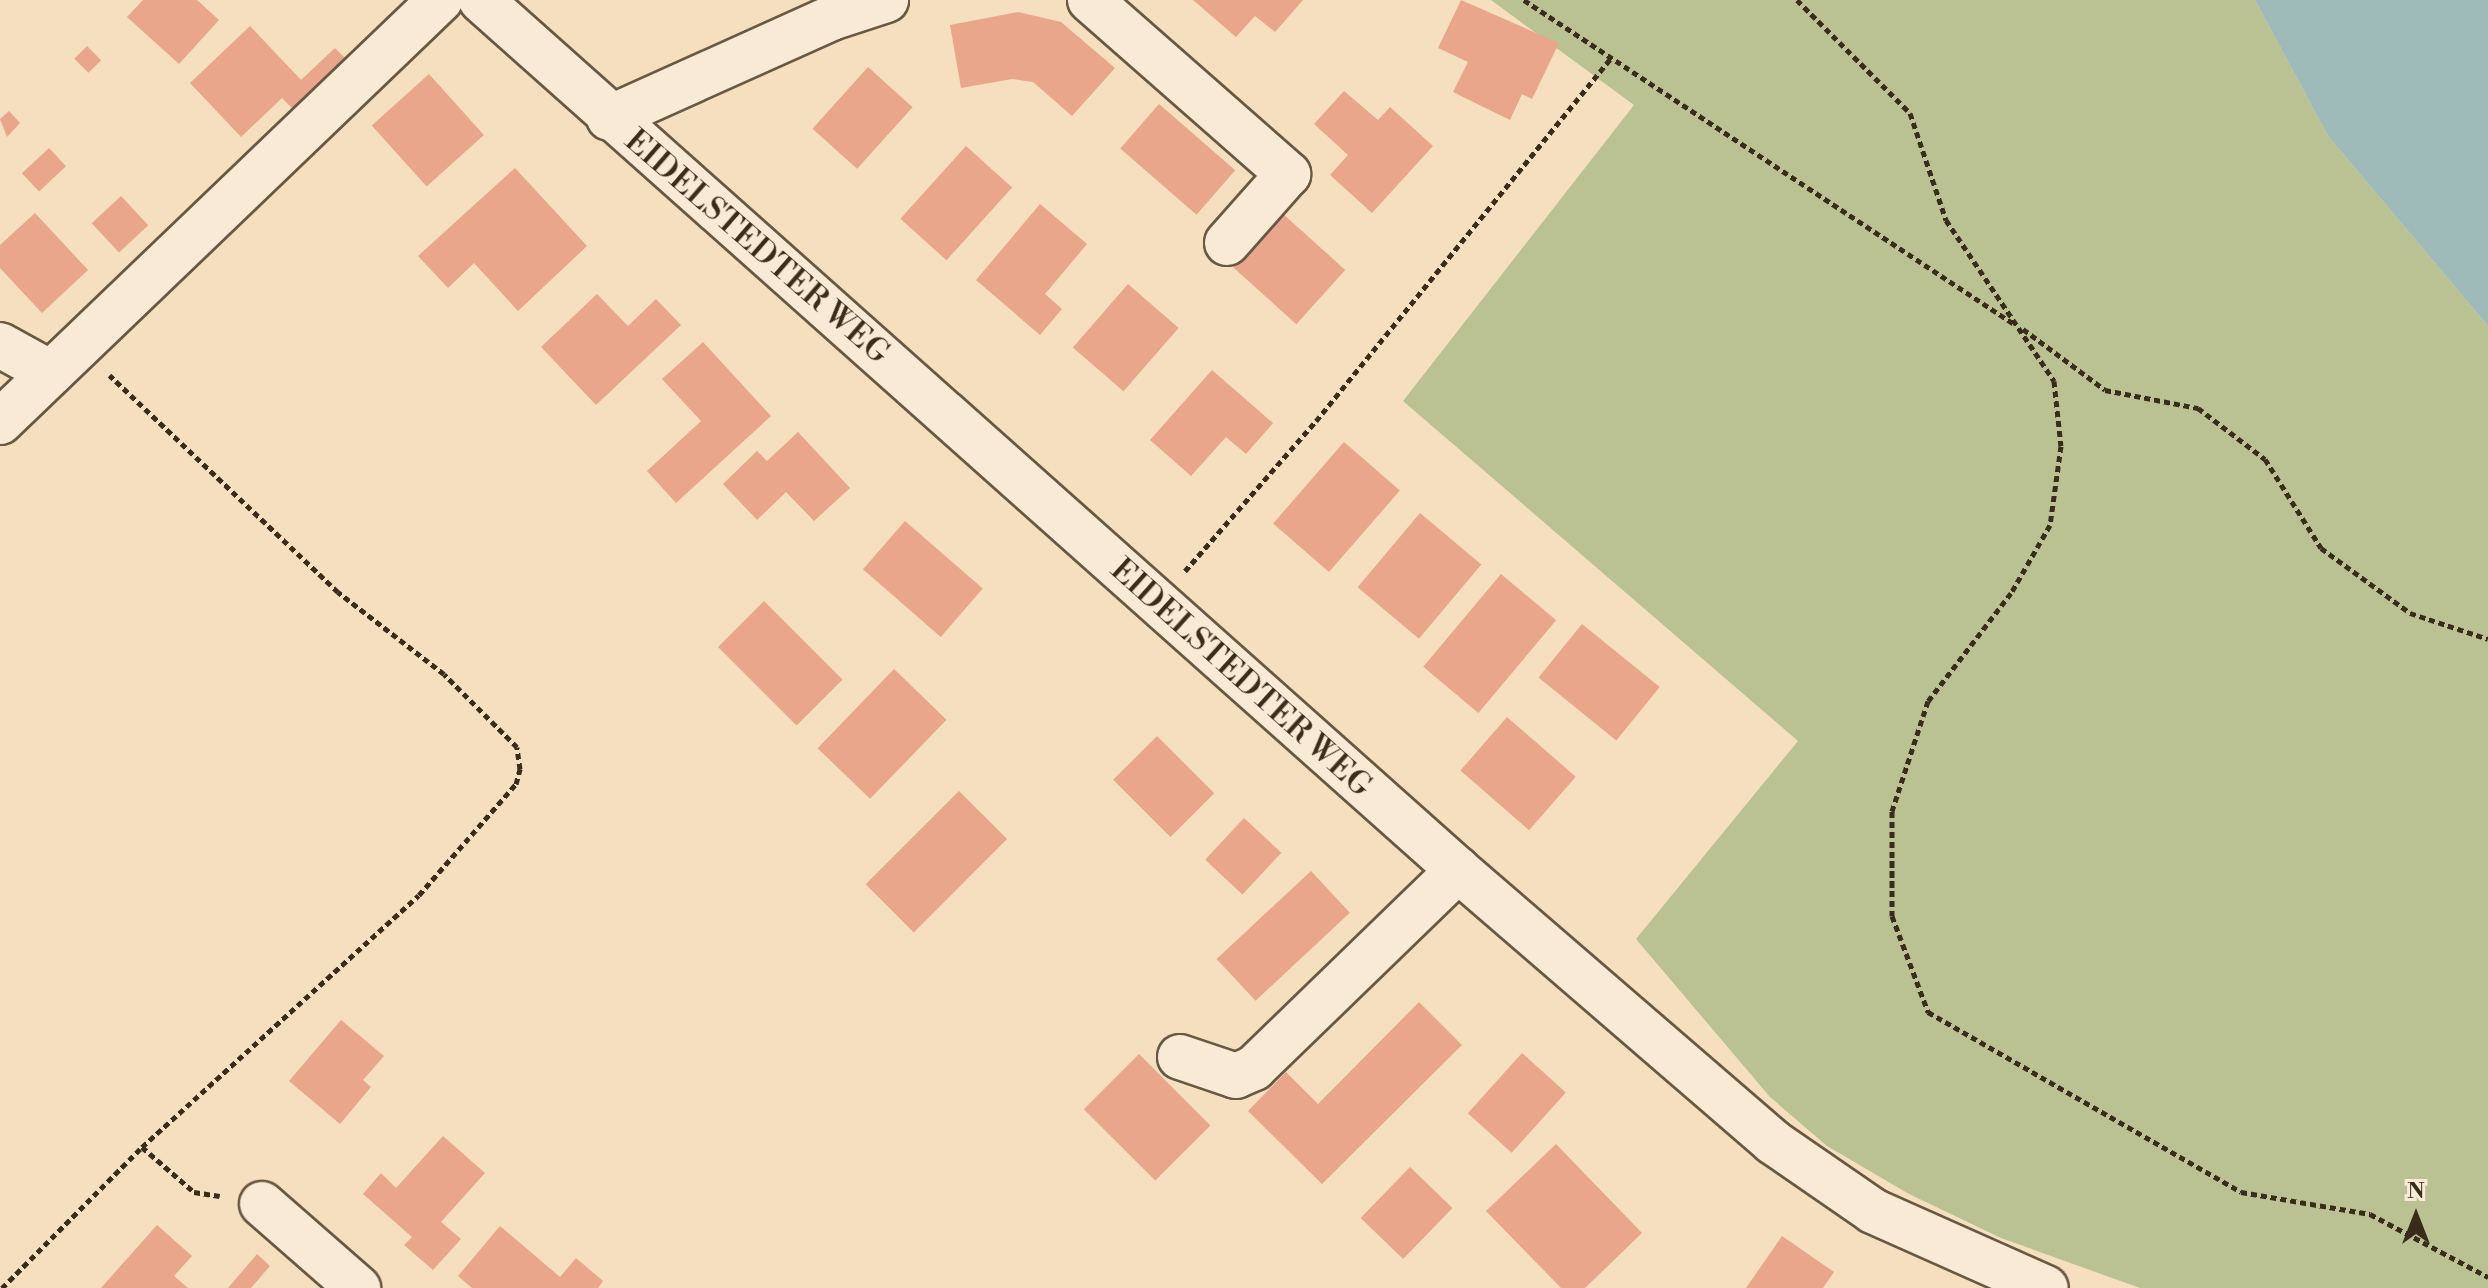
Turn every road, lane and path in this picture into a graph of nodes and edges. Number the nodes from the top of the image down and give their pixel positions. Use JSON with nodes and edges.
{"nodes":[{"id":1,"x":440,"y":0,"type":"edge"},
{"id":2,"x":481,"y":0,"type":"edge"},
{"id":3,"x":886,"y":0,"type":"edge"},
{"id":4,"x":1090,"y":0,"type":"edge"},
{"id":5,"x":1524,"y":0,"type":"edge"},
{"id":6,"x":1797,"y":0,"type":"edge"},
{"id":7,"x":1611,"y":58,"type":"junction"},
{"id":8,"x":609,"y":118,"type":"junction"},
{"id":9,"x":1227,"y":243,"type":"dead end"},
{"id":10,"x":2018,"y":326,"type":"junction"},
{"id":11,"x":0,"y":345,"type":"edge"},
{"id":12,"x":65,"y":359,"type":"junction"},
{"id":13,"x":0,"y":422,"type":"edge"},
{"id":14,"x":1157,"y":604,"type":"junction"},
{"id":15,"x":2488,"y":639,"type":"edge"},
{"id":16,"x":1458,"y":870,"type":"junction"},
{"id":17,"x":1180,"y":1057,"type":"dead end"},
{"id":18,"x":142,"y":1147,"type":"junction"},
{"id":19,"x":262,"y":1204,"type":"joint"},
{"id":20,"x":2488,"y":1277,"type":"edge"},
{"id":21,"x":1984,"y":1278,"type":"edge"},
{"id":22,"x":2,"y":1288,"type":"edge"},
{"id":23,"x":358,"y":1288,"type":"edge"},
{"id":24,"x":2046,"y":1288,"type":"edge"}],
"edges":[{"from":1,"to":12,"type":"street"},
{"from":2,"to":8,"type":"street","name":"EIDELSTEDTER WEG"},
{"from":3,"to":8,"type":"street"},
{"from":4,"to":9,"type":"street"},
{"from":5,"to":7,"type":"path"},
{"from":6,"to":10,"type":"path"},
{"from":7,"to":10,"type":"path"},
{"from":7,"to":14,"type":"path"},
{"from":8,"to":14,"type":"street","name":"EIDELSTEDTER WEG"},
{"from":10,"to":15,"type":"path"},
{"from":10,"to":20,"type":"path"},
{"from":11,"to":12,"type":"street"},
{"from":12,"to":13,"type":"street"},
{"from":12,"to":18,"type":"path"},
{"from":14,"to":16,"type":"street","name":"EIDELSTEDTER WEG"},
{"from":16,"to":17,"type":"street"},
{"from":16,"to":21,"type":"street","name":"EIDELSTEDTER WEG"},
{"from":18,"to":19,"type":"path"},
{"from":18,"to":22,"type":"path"},
{"from":19,"to":23,"type":"street"},
{"from":21,"to":24,"type":"street","name":"EIDELSTEDTER WEG"}]}
